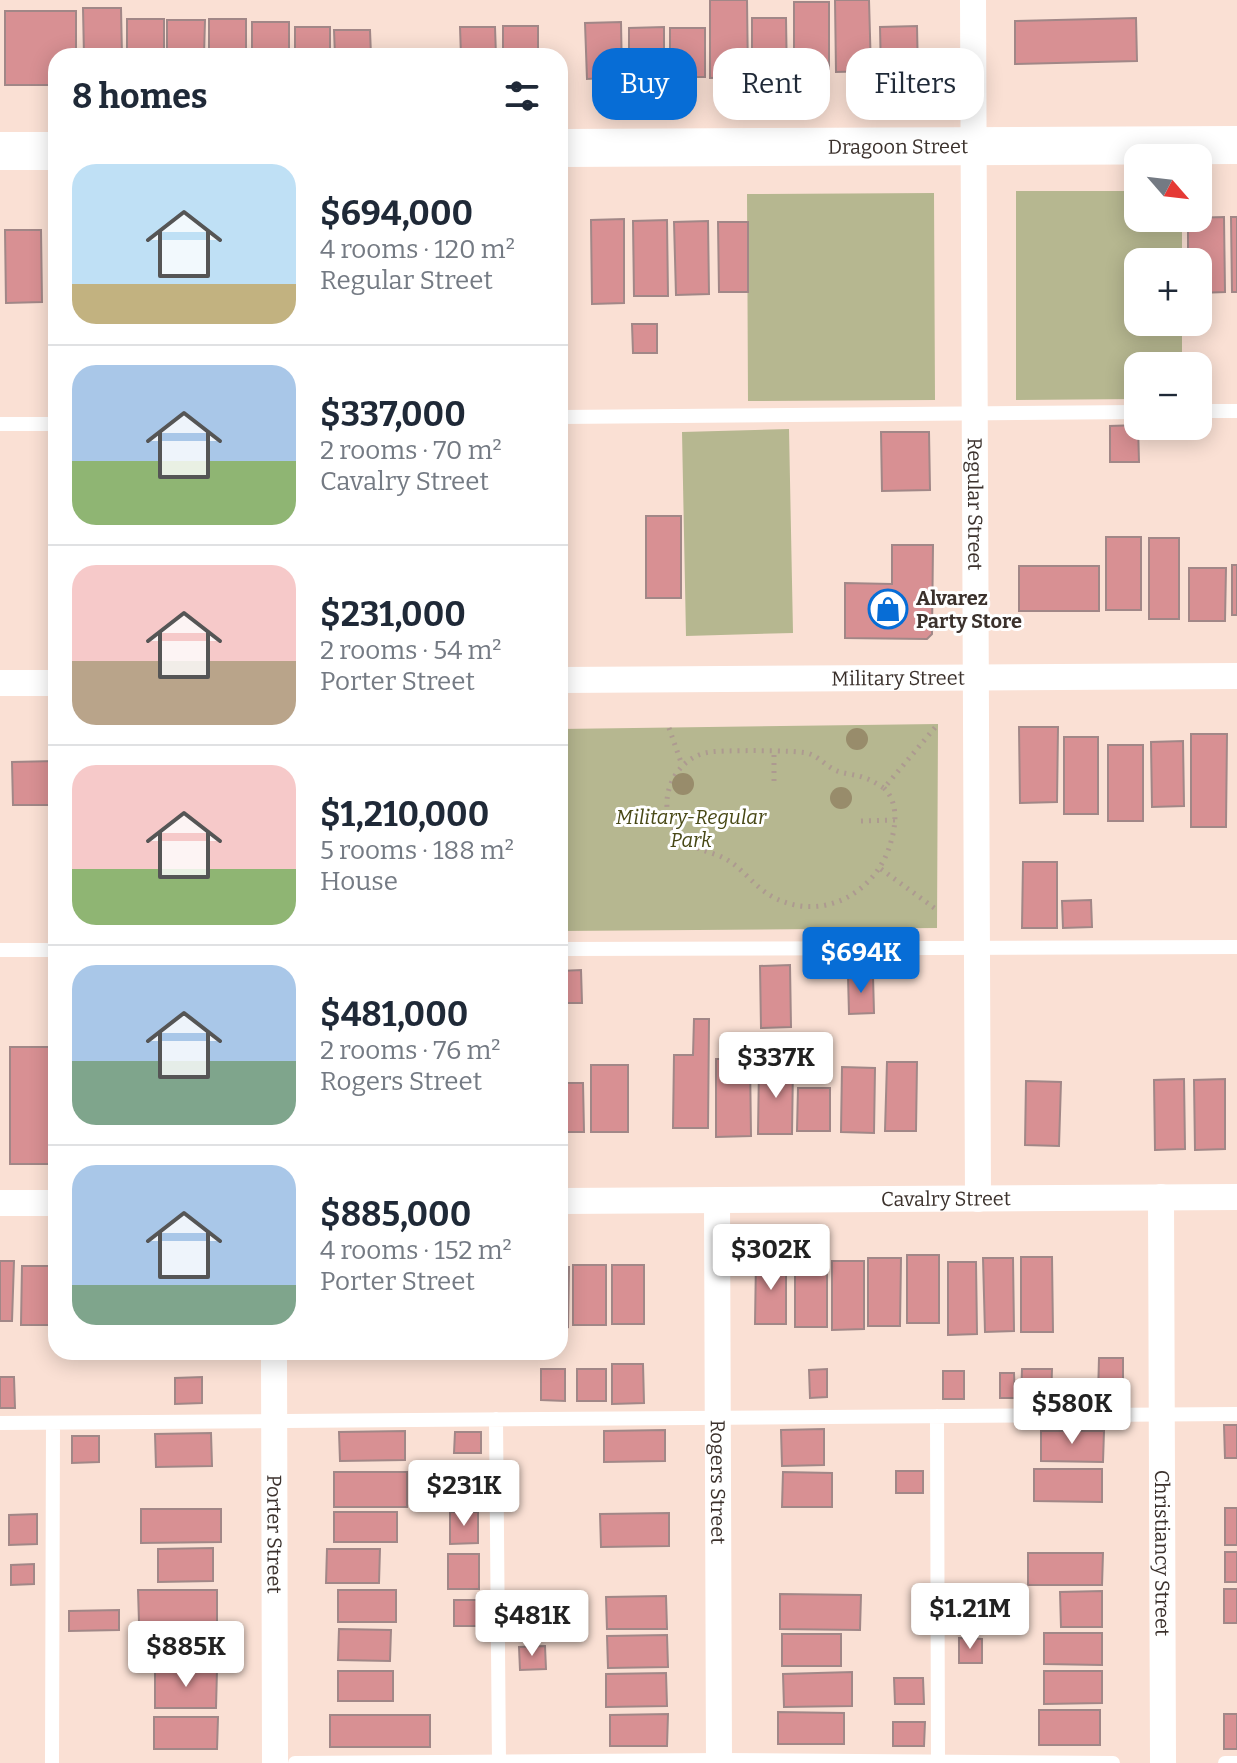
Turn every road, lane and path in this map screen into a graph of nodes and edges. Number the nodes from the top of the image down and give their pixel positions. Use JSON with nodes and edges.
{"nodes":[{"id":1,"x":973,"y":0,"type":"edge"},
{"id":2,"x":1237,"y":145,"type":"edge"},
{"id":3,"x":973,"y":146,"type":"junction"},
{"id":4,"x":568,"y":148,"type":"edge"},
{"id":5,"x":0,"y":151,"type":"edge"},
{"id":6,"x":48,"y":151,"type":"edge"},
{"id":7,"x":1212,"y":411,"type":"edge"},
{"id":8,"x":1237,"y":411,"type":"edge"},
{"id":9,"x":975,"y":412,"type":"junction"},
{"id":10,"x":1124,"y":412,"type":"edge"},
{"id":11,"x":568,"y":417,"type":"edge"},
{"id":12,"x":0,"y":424,"type":"edge"},
{"id":13,"x":48,"y":424,"type":"edge"},
{"id":14,"x":1237,"y":676,"type":"edge"},
{"id":15,"x":976,"y":677,"type":"junction"},
{"id":16,"x":568,"y":680,"type":"edge"},
{"id":17,"x":0,"y":683,"type":"edge"},
{"id":18,"x":48,"y":683,"type":"edge"},
{"id":19,"x":938,"y":724,"type":"dead end"},
{"id":20,"x":669,"y":728,"type":"dead end"},
{"id":21,"x":774,"y":752,"type":"junction"},
{"id":22,"x":682,"y":765,"type":"junction"},
{"id":23,"x":774,"y":781,"type":"dead end"},
{"id":24,"x":884,"y":788,"type":"junction"},
{"id":25,"x":895,"y":820,"type":"junction"},
{"id":26,"x":861,"y":821,"type":"dead end"},
{"id":27,"x":881,"y":869,"type":"junction"},
{"id":28,"x":937,"y":910,"type":"dead end"},
{"id":29,"x":1237,"y":947,"type":"edge"},
{"id":30,"x":978,"y":948,"type":"junction"},
{"id":31,"x":568,"y":949,"type":"edge"},
{"id":32,"x":0,"y":950,"type":"edge"},
{"id":33,"x":48,"y":950,"type":"edge"},
{"id":34,"x":1161,"y":1197,"type":"junction"},
{"id":35,"x":1237,"y":1197,"type":"edge"},
{"id":36,"x":978,"y":1199,"type":"junction"},
{"id":37,"x":717,"y":1200,"type":"junction"},
{"id":38,"x":568,"y":1201,"type":"edge"},
{"id":39,"x":0,"y":1203,"type":"edge"},
{"id":40,"x":48,"y":1203,"type":"edge"},
{"id":41,"x":274,"y":1360,"type":"edge"},
{"id":42,"x":1237,"y":1414,"type":"edge"},
{"id":43,"x":1162,"y":1415,"type":"junction"},
{"id":44,"x":937,"y":1416,"type":"junction"},
{"id":45,"x":718,"y":1418,"type":"junction"},
{"id":46,"x":496,"y":1419,"type":"junction"},
{"id":47,"x":274,"y":1420,"type":"junction"},
{"id":48,"x":0,"y":1423,"type":"edge"},
{"id":49,"x":53,"y":1423,"type":"junction"},
{"id":50,"x":499,"y":1762,"type":"edge"},
{"id":51,"x":719,"y":1762,"type":"edge"},
{"id":52,"x":938,"y":1762,"type":"edge"},
{"id":53,"x":52,"y":1763,"type":"edge"},
{"id":54,"x":275,"y":1763,"type":"edge"},
{"id":55,"x":295,"y":1763,"type":"edge"},
{"id":56,"x":1113,"y":1763,"type":"edge"},
{"id":57,"x":1163,"y":1763,"type":"edge"},
{"id":58,"x":1225,"y":1763,"type":"edge"},
{"id":59,"x":1237,"y":1763,"type":"edge"}],
"edges":[{"from":1,"to":3,"type":"street","name":"Regular Street"},
{"from":2,"to":3,"type":"main road","name":"Dragoon Street"},
{"from":3,"to":4,"type":"main road","name":"Dragoon Street"},
{"from":3,"to":9,"type":"street","name":"Regular Street"},
{"from":5,"to":6,"type":"main road"},
{"from":7,"to":8,"type":"lane"},
{"from":9,"to":10,"type":"lane"},
{"from":9,"to":11,"type":"lane"},
{"from":9,"to":15,"type":"street","name":"Regular Street"},
{"from":12,"to":13,"type":"lane"},
{"from":14,"to":15,"type":"street","name":"Military Street"},
{"from":15,"to":16,"type":"street","name":"Military Street"},
{"from":15,"to":30,"type":"street","name":"Regular Street"},
{"from":17,"to":18,"type":"street"},
{"from":19,"to":24,"type":"path"},
{"from":20,"to":22,"type":"path"},
{"from":21,"to":22,"type":"path"},
{"from":21,"to":23,"type":"path"},
{"from":21,"to":24,"type":"path"},
{"from":22,"to":27,"type":"path"},
{"from":24,"to":25,"type":"path"},
{"from":25,"to":26,"type":"path"},
{"from":25,"to":27,"type":"path"},
{"from":27,"to":28,"type":"path"},
{"from":29,"to":30,"type":"lane"},
{"from":30,"to":31,"type":"lane"},
{"from":30,"to":36,"type":"street","name":"Regular Street"},
{"from":32,"to":33,"type":"lane"},
{"from":34,"to":35,"type":"street","name":"Cavalry Street"},
{"from":34,"to":36,"type":"street","name":"Cavalry Street"},
{"from":34,"to":43,"type":"street","name":"Christiancy Street"},
{"from":36,"to":37,"type":"street","name":"Cavalry Street"},
{"from":37,"to":38,"type":"street","name":"Cavalry Street"},
{"from":37,"to":45,"type":"street","name":"Rogers Street"},
{"from":39,"to":40,"type":"street"},
{"from":41,"to":47,"type":"street","name":"Porter Street"},
{"from":42,"to":43,"type":"lane"},
{"from":43,"to":44,"type":"lane"},
{"from":43,"to":57,"type":"street","name":"Christiancy Street"},
{"from":44,"to":45,"type":"lane"},
{"from":44,"to":52,"type":"lane"},
{"from":45,"to":46,"type":"lane"},
{"from":45,"to":51,"type":"street","name":"Rogers Street"},
{"from":46,"to":47,"type":"lane"},
{"from":46,"to":50,"type":"lane"},
{"from":47,"to":49,"type":"lane"},
{"from":47,"to":54,"type":"street","name":"Porter Street"},
{"from":48,"to":49,"type":"lane"},
{"from":49,"to":53,"type":"lane"},
{"from":50,"to":51,"type":"lane"},
{"from":50,"to":55,"type":"lane"},
{"from":51,"to":52,"type":"lane"},
{"from":52,"to":56,"type":"lane"},
{"from":58,"to":59,"type":"lane"}]}
